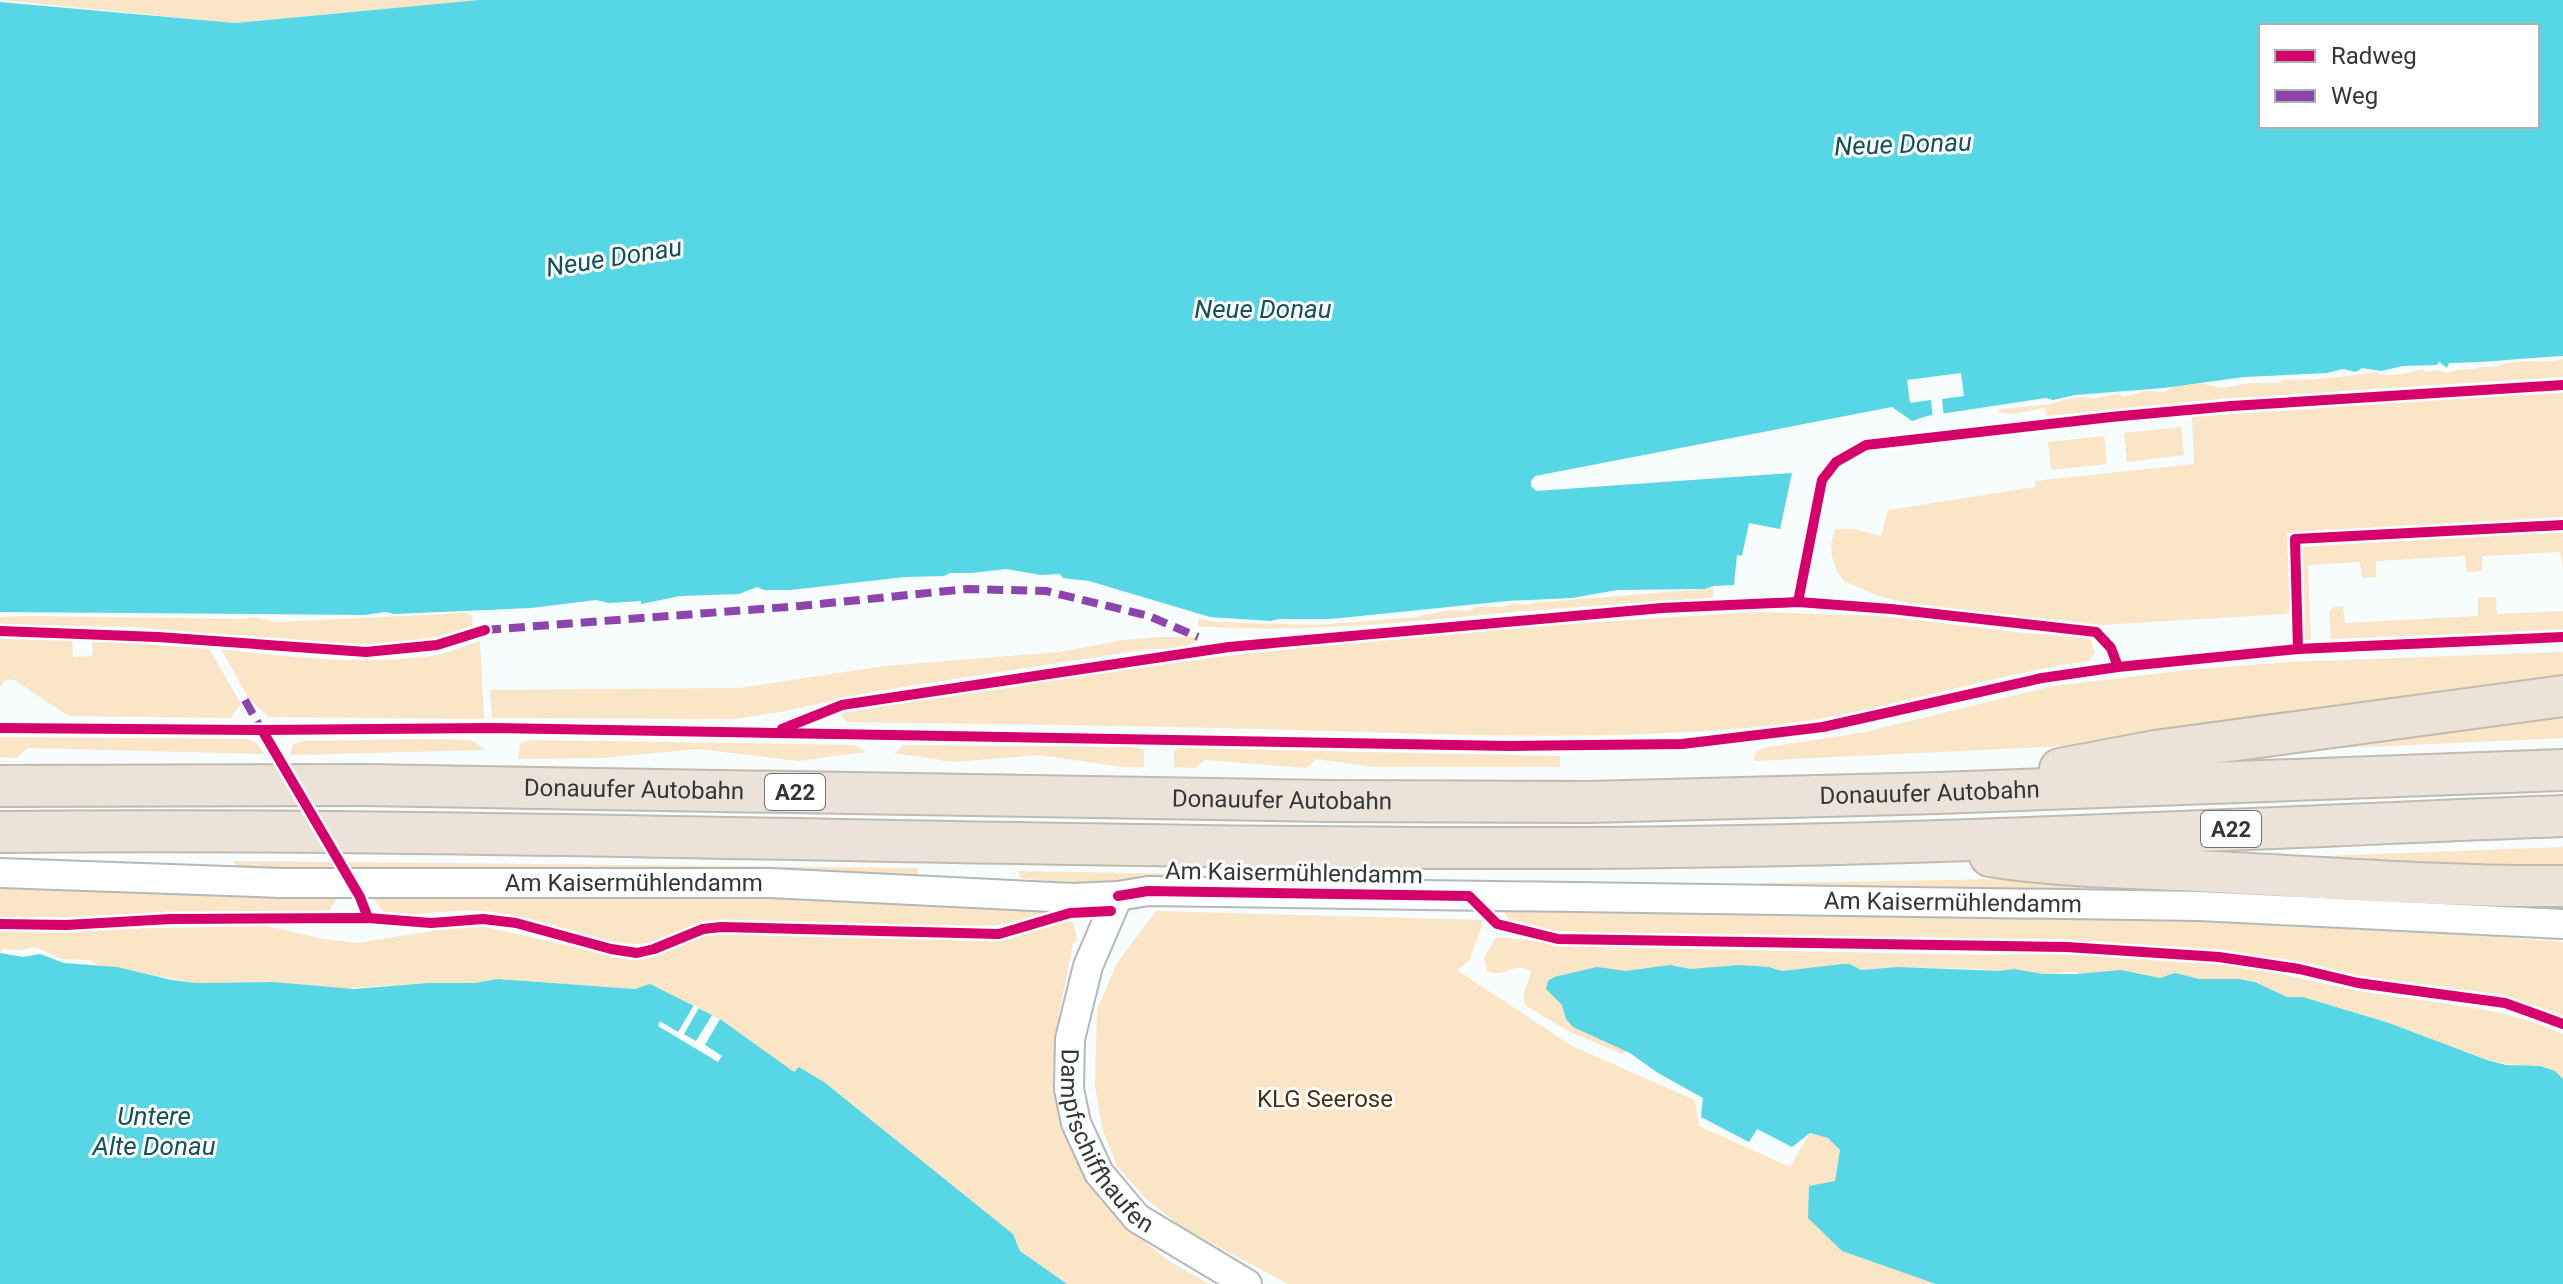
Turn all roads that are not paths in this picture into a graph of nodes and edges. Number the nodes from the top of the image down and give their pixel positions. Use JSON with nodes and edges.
{"nodes":[{"id":1,"x":2563,"y":696,"type":"edge"},
{"id":2,"x":2563,"y":770,"type":"edge"},
{"id":3,"x":0,"y":786,"type":"edge"},
{"id":4,"x":1938,"y":793,"type":"junction"},
{"id":5,"x":2563,"y":816,"type":"edge"},
{"id":6,"x":0,"y":832,"type":"edge"},
{"id":7,"x":1899,"y":841,"type":"junction"},
{"id":8,"x":0,"y":873,"type":"edge"},
{"id":9,"x":2563,"y":886,"type":"edge"},
{"id":10,"x":1118,"y":896,"type":"junction"},
{"id":11,"x":2563,"y":924,"type":"edge"},
{"id":12,"x":1247,"y":1284,"type":"edge"}],
"edges":[{"from":1,"to":4,"type":"highway"},
{"from":2,"to":4,"type":"highway","name":"Donauufer Autobahn","number":"A22"},
{"from":3,"to":4,"type":"highway","name":"Donauufer Autobahn","number":"A22"},
{"from":5,"to":7,"type":"highway","name":"Donauufer Autobahn","number":"A22"},
{"from":6,"to":7,"type":"highway","name":"Donauufer Autobahn","number":"A22"},
{"from":7,"to":9,"type":"highway"},
{"from":8,"to":10,"type":"street","name":"Am Kaisermühlendamm"},
{"from":10,"to":11,"type":"street","name":"Am Kaisermühlendamm"},
{"from":10,"to":12,"type":"street","name":"Dampfschiffhaufen"}]}
